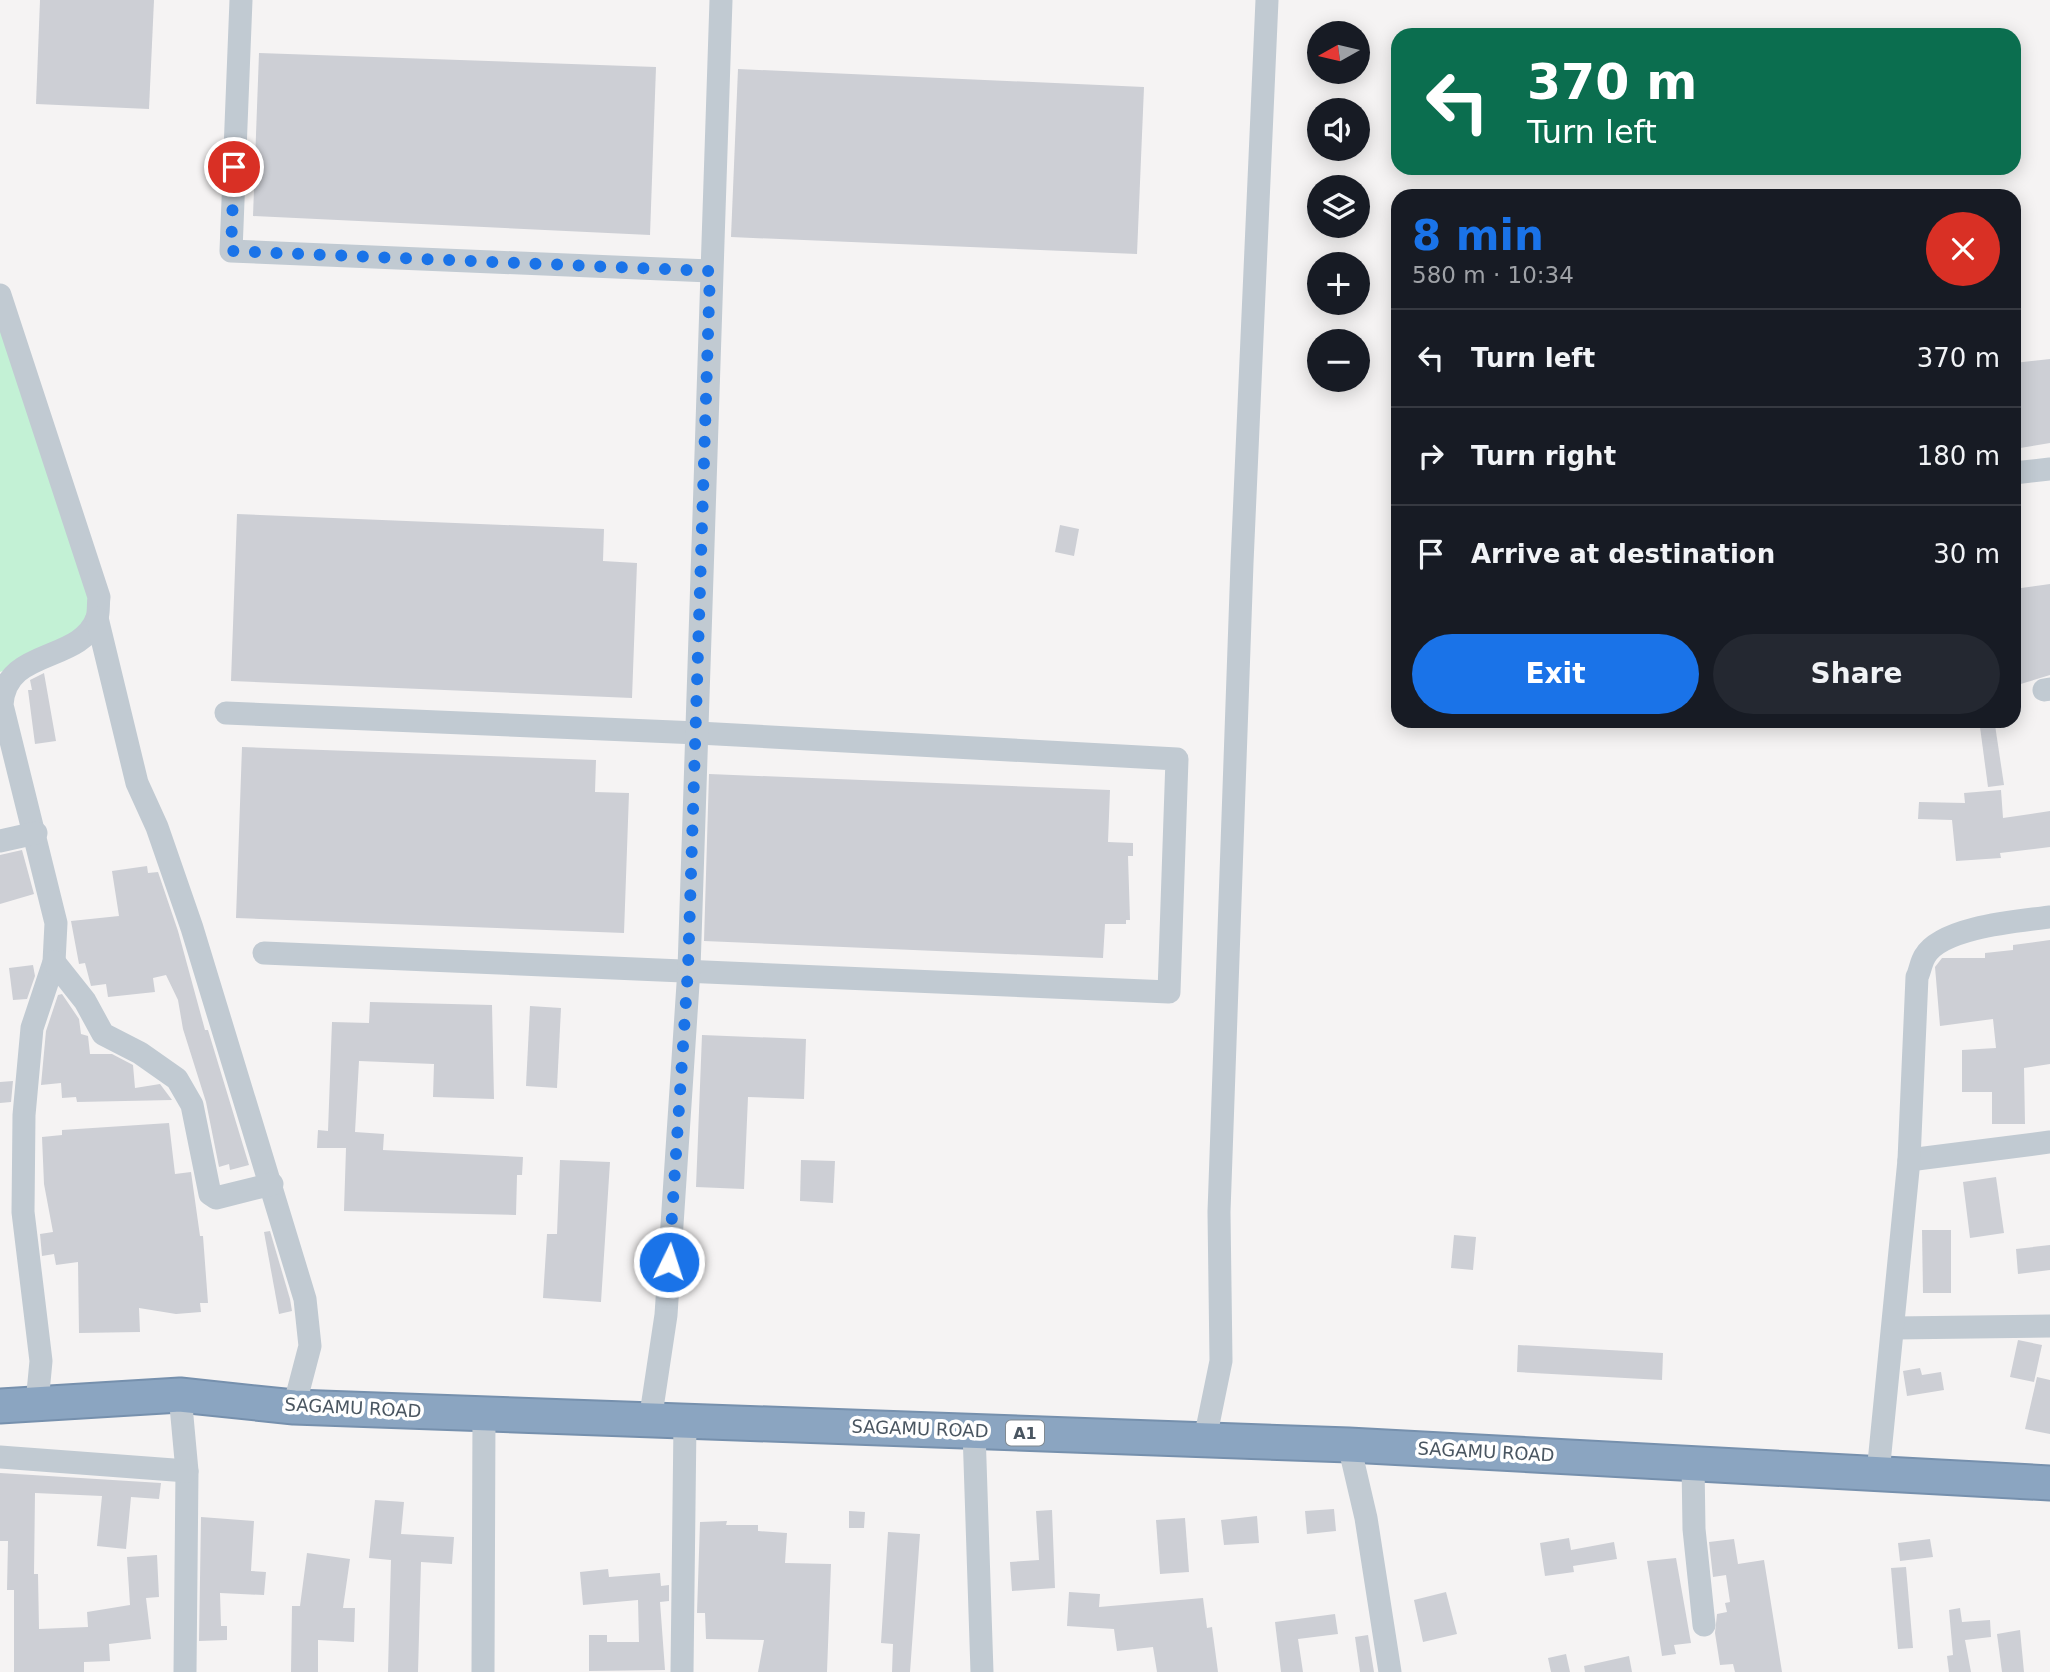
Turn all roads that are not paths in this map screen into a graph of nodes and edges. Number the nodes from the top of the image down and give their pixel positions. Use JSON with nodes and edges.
{"nodes":[{"id":1,"x":241,"y":0,"type":"edge"},
{"id":2,"x":721,"y":0,"type":"edge"},
{"id":3,"x":1267,"y":0,"type":"edge"},
{"id":4,"x":710,"y":271,"type":"junction"},
{"id":5,"x":0,"y":295,"type":"edge"},
{"id":6,"x":2050,"y":469,"type":"edge"},
{"id":7,"x":2021,"y":472,"type":"edge"},
{"id":8,"x":97,"y":618,"type":"junction"},
{"id":9,"x":226,"y":713,"type":"dead end"},
{"id":10,"x":698,"y":733,"type":"junction"},
{"id":11,"x":36,"y":833,"type":"junction"},
{"id":12,"x":0,"y":841,"type":"edge"},
{"id":13,"x":2050,"y":917,"type":"edge"},
{"id":14,"x":264,"y":953,"type":"dead end"},
{"id":15,"x":54,"y":962,"type":"junction"},
{"id":16,"x":688,"y":969,"type":"junction"},
{"id":17,"x":2050,"y":1142,"type":"edge"},
{"id":18,"x":1909,"y":1160,"type":"junction"},
{"id":19,"x":272,"y":1184,"type":"junction"},
{"id":20,"x":2050,"y":1326,"type":"edge"},
{"id":21,"x":1894,"y":1328,"type":"junction"},
{"id":22,"x":180,"y":1395,"type":"junction"},
{"id":23,"x":37,"y":1403,"type":"junction"},
{"id":24,"x":0,"y":1406,"type":"edge"},
{"id":25,"x":295,"y":1407,"type":"junction"},
{"id":26,"x":484,"y":1414,"type":"junction"},
{"id":27,"x":650,"y":1421,"type":"junction"},
{"id":28,"x":685,"y":1422,"type":"junction"},
{"id":29,"x":974,"y":1431,"type":"junction"},
{"id":30,"x":1205,"y":1439,"type":"junction"},
{"id":31,"x":1349,"y":1445,"type":"junction"},
{"id":32,"x":0,"y":1457,"type":"edge"},
{"id":33,"x":1693,"y":1464,"type":"junction"},
{"id":34,"x":187,"y":1471,"type":"junction"},
{"id":35,"x":1878,"y":1473,"type":"junction"},
{"id":36,"x":2050,"y":1483,"type":"edge"},
{"id":37,"x":1704,"y":1625,"type":"dead end"},
{"id":38,"x":185,"y":1672,"type":"edge"},
{"id":39,"x":483,"y":1672,"type":"edge"},
{"id":40,"x":682,"y":1672,"type":"edge"},
{"id":41,"x":982,"y":1672,"type":"edge"},
{"id":42,"x":1390,"y":1672,"type":"edge"}],
"edges":[{"from":1,"to":4,"type":"street"},
{"from":2,"to":4,"type":"street"},
{"from":3,"to":30,"type":"street"},
{"from":4,"to":10,"type":"street"},
{"from":5,"to":8,"type":"street"},
{"from":6,"to":7,"type":"street"},
{"from":8,"to":11,"type":"street"},
{"from":8,"to":19,"type":"street"},
{"from":9,"to":10,"type":"street"},
{"from":10,"to":16,"type":"street"},
{"from":10,"to":16,"type":"street"},
{"from":11,"to":12,"type":"street"},
{"from":11,"to":15,"type":"street"},
{"from":13,"to":18,"type":"street"},
{"from":14,"to":16,"type":"street"},
{"from":15,"to":19,"type":"street"},
{"from":15,"to":23,"type":"street"},
{"from":16,"to":27,"type":"street"},
{"from":17,"to":18,"type":"street"},
{"from":18,"to":21,"type":"street"},
{"from":19,"to":25,"type":"street"},
{"from":20,"to":21,"type":"street"},
{"from":21,"to":35,"type":"street"},
{"from":22,"to":23,"type":"highway","name":"SAGAMU ROAD","number":"A1"},
{"from":22,"to":25,"type":"highway","name":"SAGAMU ROAD","number":"A1"},
{"from":22,"to":34,"type":"street"},
{"from":23,"to":24,"type":"highway","name":"SAGAMU ROAD","number":"A1"},
{"from":25,"to":26,"type":"highway","name":"SAGAMU ROAD","number":"A1"},
{"from":26,"to":27,"type":"highway","name":"SAGAMU ROAD","number":"A1"},
{"from":26,"to":39,"type":"street"},
{"from":27,"to":28,"type":"highway","name":"SAGAMU ROAD","number":"A1"},
{"from":28,"to":29,"type":"highway","name":"SAGAMU ROAD","number":"A1"},
{"from":28,"to":40,"type":"street"},
{"from":29,"to":30,"type":"highway","name":"SAGAMU ROAD","number":"A1"},
{"from":29,"to":41,"type":"street"},
{"from":30,"to":31,"type":"highway","name":"SAGAMU ROAD","number":"A1"},
{"from":31,"to":33,"type":"highway","name":"SAGAMU ROAD","number":"A1"},
{"from":31,"to":42,"type":"street"},
{"from":32,"to":34,"type":"street"},
{"from":33,"to":35,"type":"highway","name":"SAGAMU ROAD","number":"A1"},
{"from":33,"to":37,"type":"street"},
{"from":34,"to":38,"type":"street"},
{"from":35,"to":36,"type":"highway","name":"SAGAMU ROAD","number":"A1"}]}
